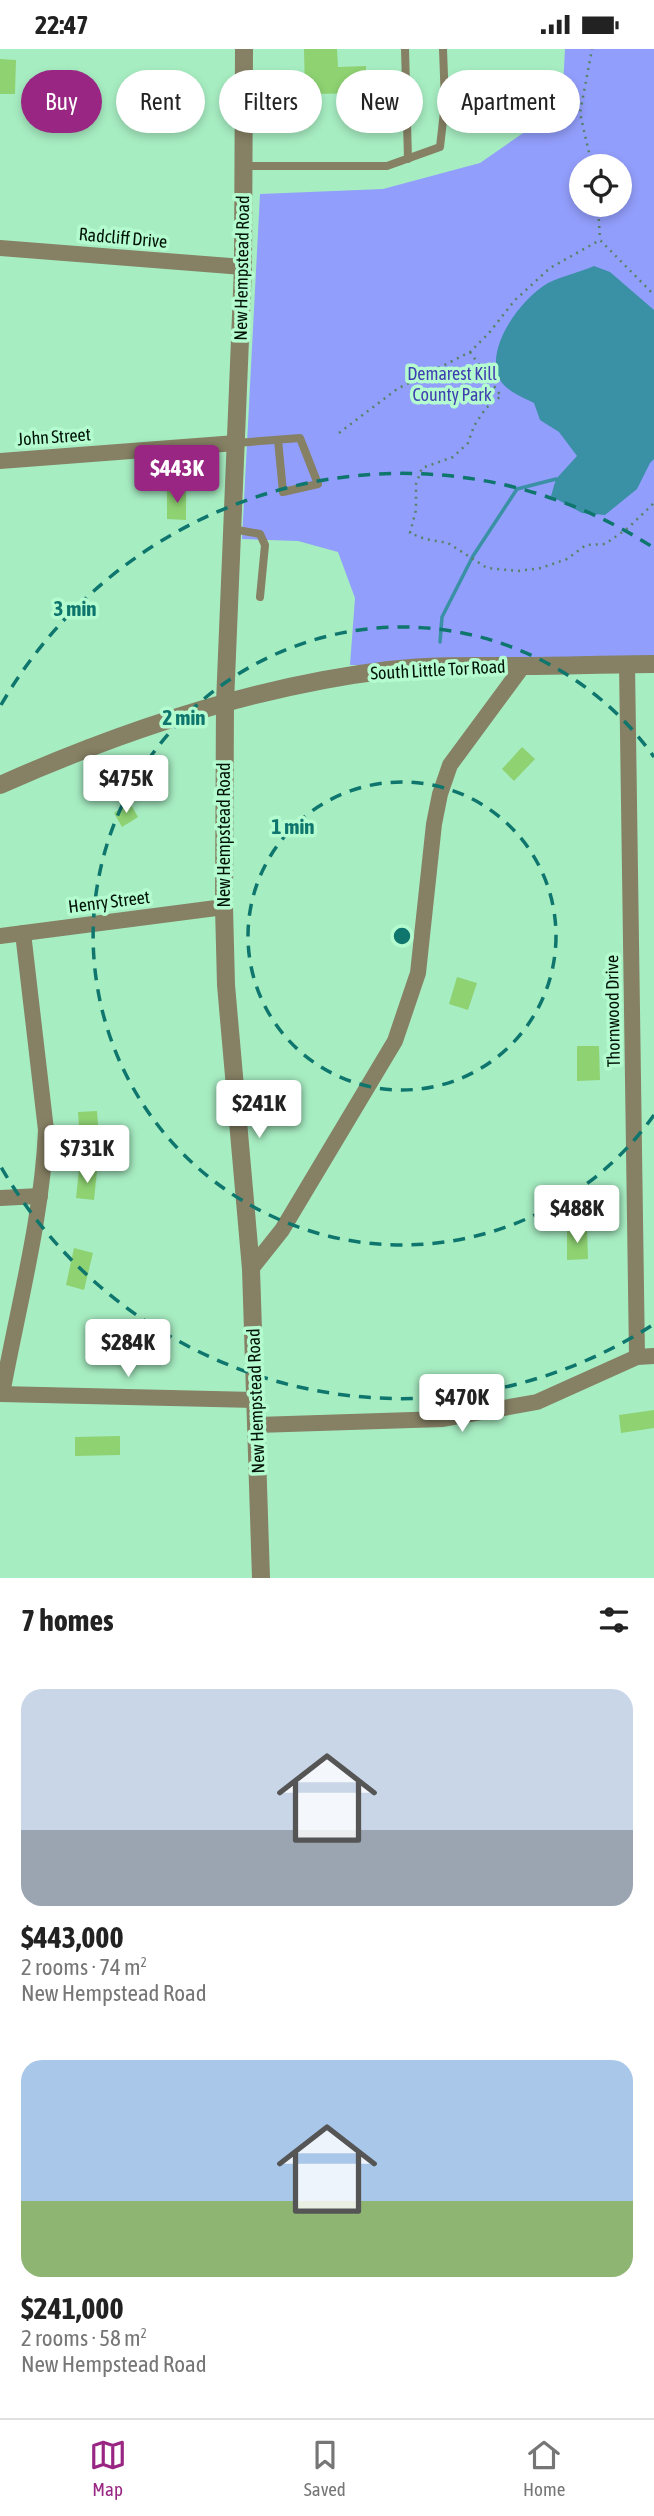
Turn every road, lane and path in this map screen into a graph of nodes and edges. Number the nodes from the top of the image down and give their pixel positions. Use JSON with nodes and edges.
{"nodes":[{"id":1,"x":244,"y":49,"type":"edge"},
{"id":2,"x":405,"y":49,"type":"edge"},
{"id":3,"x":443,"y":49,"type":"edge"},
{"id":4,"x":592,"y":49,"type":"edge"},
{"id":5,"x":589,"y":154,"type":"edge"},
{"id":6,"x":408,"y":159,"type":"junction"},
{"id":7,"x":244,"y":166,"type":"junction"},
{"id":8,"x":599,"y":217,"type":"edge"},
{"id":9,"x":600,"y":240,"type":"junction"},
{"id":10,"x":0,"y":248,"type":"edge"},
{"id":11,"x":243,"y":267,"type":"junction"},
{"id":12,"x":654,"y":295,"type":"edge"},
{"id":13,"x":470,"y":352,"type":"junction"},
{"id":14,"x":340,"y":433,"type":"dead end"},
{"id":15,"x":278,"y":440,"type":"junction"},
{"id":16,"x":236,"y":443,"type":"junction"},
{"id":17,"x":0,"y":461,"type":"edge"},
{"id":18,"x":654,"y":503,"type":"edge"},
{"id":19,"x":232,"y":529,"type":"junction"},
{"id":20,"x":260,"y":597,"type":"dead end"},
{"id":21,"x":627,"y":664,"type":"junction"},
{"id":22,"x":654,"y":664,"type":"edge"},
{"id":23,"x":523,"y":666,"type":"junction"},
{"id":24,"x":225,"y":703,"type":"junction"},
{"id":25,"x":0,"y":785,"type":"edge"},
{"id":26,"x":224,"y":907,"type":"junction"},
{"id":27,"x":23,"y":933,"type":"junction"},
{"id":28,"x":0,"y":936,"type":"edge"},
{"id":29,"x":40,"y":1196,"type":"junction"},
{"id":30,"x":0,"y":1198,"type":"edge"},
{"id":31,"x":251,"y":1269,"type":"junction"},
{"id":32,"x":654,"y":1356,"type":"edge"},
{"id":33,"x":637,"y":1357,"type":"junction"},
{"id":34,"x":1,"y":1394,"type":"edge"},
{"id":35,"x":255,"y":1400,"type":"junction"},
{"id":36,"x":257,"y":1425,"type":"junction"},
{"id":37,"x":261,"y":1578,"type":"edge"}],
"edges":[{"from":1,"to":7,"type":"street","name":"New Hempstead Road"},
{"from":2,"to":6,"type":"lane"},
{"from":3,"to":6,"type":"lane"},
{"from":4,"to":5,"type":"path"},
{"from":6,"to":7,"type":"lane"},
{"from":7,"to":11,"type":"street","name":"New Hempstead Road"},
{"from":8,"to":9,"type":"path"},
{"from":9,"to":12,"type":"path"},
{"from":9,"to":13,"type":"path"},
{"from":10,"to":11,"type":"street","name":"Radcliff Drive"},
{"from":11,"to":16,"type":"street","name":"New Hempstead Road"},
{"from":13,"to":14,"type":"path"},
{"from":13,"to":18,"type":"path"},
{"from":15,"to":15,"type":"lane"},
{"from":15,"to":16,"type":"lane"},
{"from":16,"to":17,"type":"street","name":"John Street"},
{"from":16,"to":19,"type":"street","name":"New Hempstead Road"},
{"from":19,"to":20,"type":"lane"},
{"from":19,"to":24,"type":"street","name":"New Hempstead Road"},
{"from":21,"to":22,"type":"street","name":"South Little Tor Road"},
{"from":21,"to":23,"type":"street","name":"South Little Tor Road"},
{"from":21,"to":33,"type":"street","name":"Thornwood Drive"},
{"from":23,"to":24,"type":"street","name":"South Little Tor Road"},
{"from":23,"to":31,"type":"street"},
{"from":24,"to":25,"type":"street","name":"South Little Tor Road"},
{"from":24,"to":26,"type":"street","name":"New Hempstead Road"},
{"from":26,"to":27,"type":"street","name":"Henry Street"},
{"from":26,"to":31,"type":"street","name":"New Hempstead Road"},
{"from":27,"to":28,"type":"street","name":"Henry Street"},
{"from":27,"to":29,"type":"street"},
{"from":29,"to":30,"type":"street"},
{"from":29,"to":34,"type":"street"},
{"from":31,"to":35,"type":"street","name":"New Hempstead Road"},
{"from":32,"to":33,"type":"street"},
{"from":33,"to":36,"type":"street"},
{"from":34,"to":35,"type":"street"},
{"from":35,"to":36,"type":"street","name":"New Hempstead Road"},
{"from":36,"to":37,"type":"street","name":"New Hempstead Road"}]}
